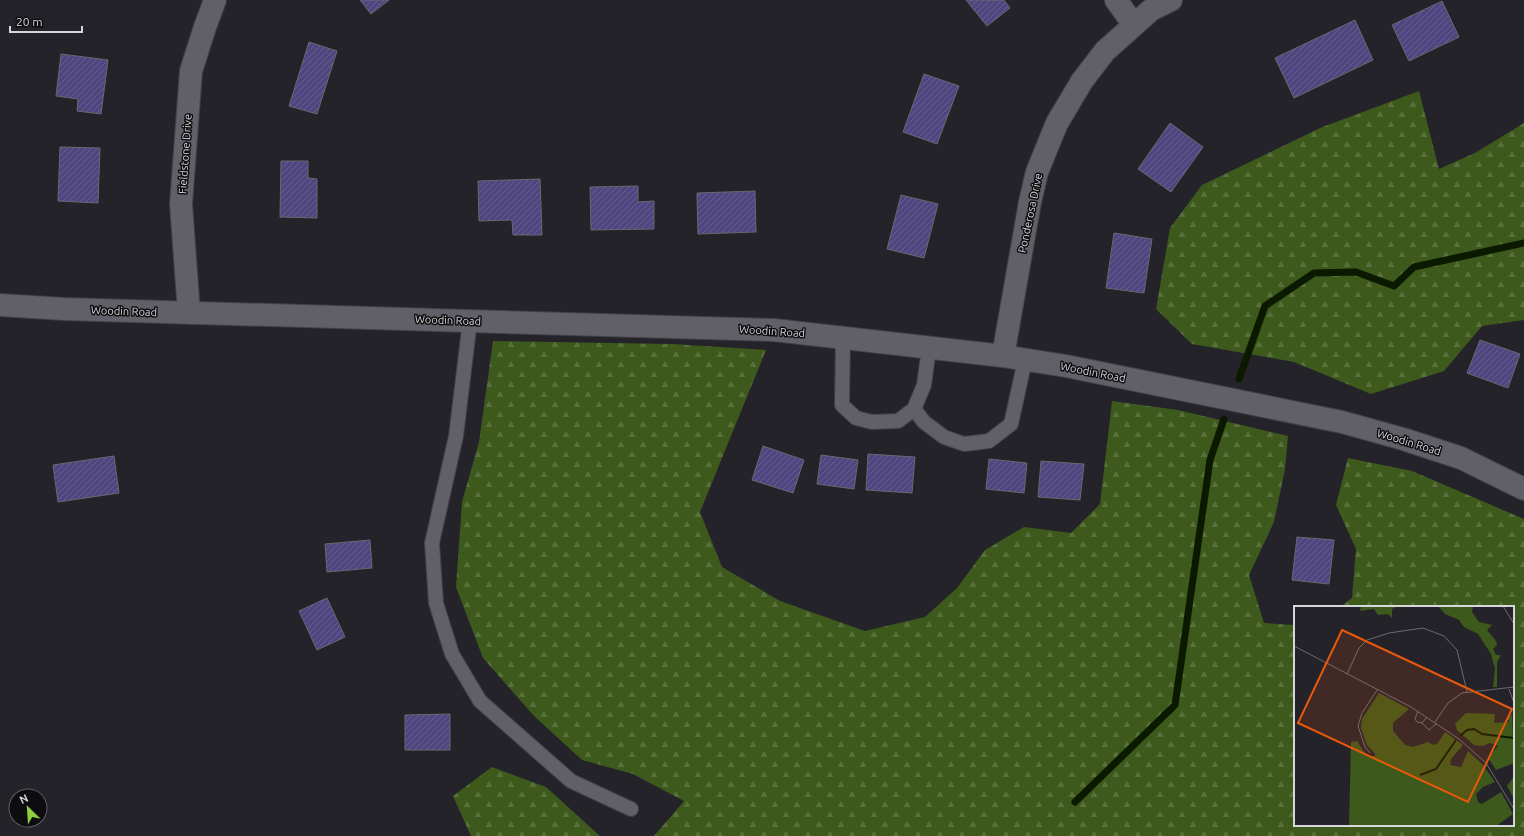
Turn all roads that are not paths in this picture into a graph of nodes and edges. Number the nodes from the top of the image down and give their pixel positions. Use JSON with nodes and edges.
{"nodes":[{"id":1,"x":215,"y":0,"type":"edge"},
{"id":2,"x":1116,"y":0,"type":"edge"},
{"id":3,"x":1171,"y":0,"type":"edge"},
{"id":4,"x":1134,"y":25,"type":"junction"},
{"id":5,"x":0,"y":305,"type":"edge"},
{"id":6,"x":189,"y":313,"type":"junction"},
{"id":7,"x":470,"y":321,"type":"junction"},
{"id":8,"x":843,"y":338,"type":"junction"},
{"id":9,"x":929,"y":348,"type":"junction"},
{"id":10,"x":1003,"y":356,"type":"junction"},
{"id":11,"x":1025,"y":360,"type":"junction"},
{"id":12,"x":914,"y":409,"type":"junction"},
{"id":13,"x":1524,"y":489,"type":"edge"},
{"id":14,"x":631,"y":809,"type":"dead end"}],
"edges":[{"from":1,"to":6,"type":"street","name":"Fieldstone Drive"},
{"from":2,"to":4,"type":"street"},
{"from":3,"to":4,"type":"street","name":"Ponderosa Drive"},
{"from":4,"to":10,"type":"street","name":"Ponderosa Drive"},
{"from":5,"to":6,"type":"street","name":"Woodin Road"},
{"from":6,"to":7,"type":"street","name":"Woodin Road"},
{"from":7,"to":8,"type":"street","name":"Woodin Road"},
{"from":7,"to":14,"type":"lane"},
{"from":8,"to":9,"type":"street","name":"Woodin Road"},
{"from":8,"to":12,"type":"lane"},
{"from":9,"to":10,"type":"street","name":"Woodin Road"},
{"from":9,"to":12,"type":"lane"},
{"from":10,"to":11,"type":"street","name":"Woodin Road"},
{"from":11,"to":12,"type":"lane"},
{"from":11,"to":13,"type":"street","name":"Woodin Road"}]}
